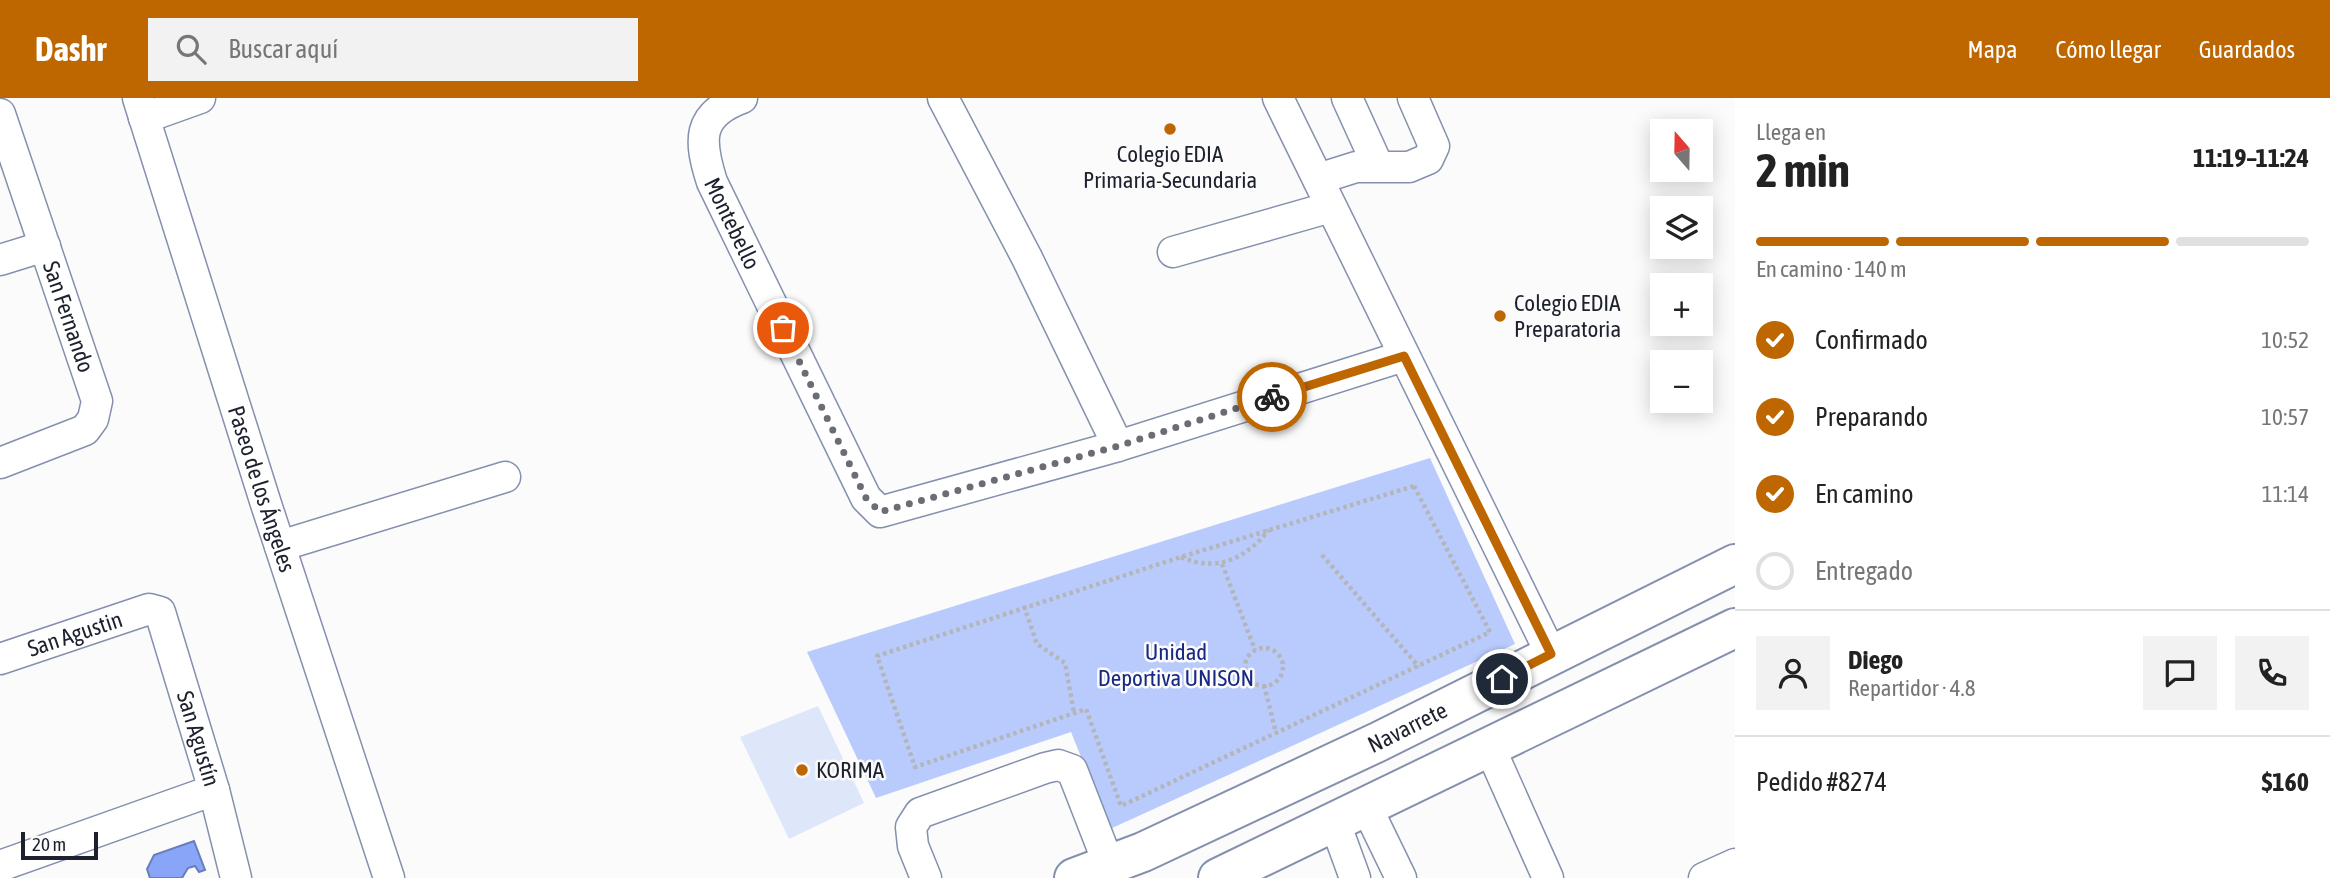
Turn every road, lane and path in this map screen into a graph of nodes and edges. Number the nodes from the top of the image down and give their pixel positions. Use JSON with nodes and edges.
{"nodes":[{"id":1,"x":200,"y":98,"type":"edge"},
{"id":2,"x":742,"y":98,"type":"edge"},
{"id":3,"x":943,"y":98,"type":"edge"},
{"id":4,"x":1278,"y":98,"type":"edge"},
{"id":5,"x":1347,"y":98,"type":"edge"},
{"id":6,"x":1413,"y":98,"type":"edge"},
{"id":7,"x":141,"y":108,"type":"edge"},
{"id":8,"x":0,"y":114,"type":"edge"},
{"id":9,"x":1378,"y":166,"type":"junction"},
{"id":10,"x":1318,"y":179,"type":"junction"},
{"id":11,"x":1331,"y":207,"type":"junction"},
{"id":12,"x":46,"y":246,"type":"junction"},
{"id":13,"x":1173,"y":252,"type":"dead end"},
{"id":14,"x":0,"y":260,"type":"edge"},
{"id":15,"x":1404,"y":356,"type":"junction"},
{"id":16,"x":1118,"y":446,"type":"junction"},
{"id":17,"x":0,"y":463,"type":"edge"},
{"id":18,"x":505,"y":477,"type":"dead end"},
{"id":19,"x":1270,"y":529,"type":"junction"},
{"id":20,"x":280,"y":547,"type":"junction"},
{"id":21,"x":1322,"y":555,"type":"dead end"},
{"id":22,"x":1181,"y":556,"type":"junction"},
{"id":23,"x":1222,"y":564,"type":"junction"},
{"id":24,"x":1735,"y":564,"type":"edge"},
{"id":25,"x":1024,"y":606,"type":"junction"},
{"id":26,"x":149,"y":609,"type":"joint"},
{"id":27,"x":1735,"y":628,"type":"edge"},
{"id":28,"x":1255,"y":650,"type":"junction"},
{"id":29,"x":1551,"y":654,"type":"junction"},
{"id":30,"x":0,"y":659,"type":"edge"},
{"id":31,"x":1419,"y":667,"type":"junction"},
{"id":32,"x":1264,"y":685,"type":"junction"},
{"id":33,"x":1074,"y":713,"type":"junction"},
{"id":34,"x":1276,"y":733,"type":"junction"},
{"id":35,"x":1378,"y":742,"type":"junction"},
{"id":36,"x":1490,"y":748,"type":"junction"},
{"id":37,"x":214,"y":790,"type":"junction"},
{"id":38,"x":1404,"y":791,"type":"junction"},
{"id":39,"x":1351,"y":816,"type":"junction"},
{"id":40,"x":1735,"y":864,"type":"edge"},
{"id":41,"x":1109,"y":865,"type":"junction"},
{"id":42,"x":0,"y":866,"type":"edge"},
{"id":43,"x":236,"y":878,"type":"edge"},
{"id":44,"x":389,"y":878,"type":"edge"},
{"id":45,"x":926,"y":878,"type":"edge"},
{"id":46,"x":1073,"y":878,"type":"edge"},
{"id":47,"x":1218,"y":878,"type":"edge"},
{"id":48,"x":1355,"y":878,"type":"edge"},
{"id":49,"x":1401,"y":878,"type":"edge"},
{"id":50,"x":1548,"y":878,"type":"edge"},
{"id":51,"x":1704,"y":878,"type":"edge"}],
"edges":[{"from":1,"to":7,"type":"street"},
{"from":2,"to":16,"type":"street","name":"Montebello"},
{"from":3,"to":16,"type":"street"},
{"from":4,"to":10,"type":"street"},
{"from":5,"to":9,"type":"street"},
{"from":6,"to":9,"type":"street"},
{"from":7,"to":20,"type":"street","name":"Paseo de los Ángeles"},
{"from":8,"to":12,"type":"street","name":"San Fernando"},
{"from":9,"to":10,"type":"street"},
{"from":10,"to":11,"type":"street"},
{"from":11,"to":13,"type":"street"},
{"from":11,"to":15,"type":"street"},
{"from":12,"to":14,"type":"street"},
{"from":12,"to":17,"type":"street","name":"San Fernando"},
{"from":15,"to":16,"type":"street","name":"Montebello"},
{"from":15,"to":29,"type":"street"},
{"from":18,"to":20,"type":"street"},
{"from":19,"to":22,"type":"path"},
{"from":19,"to":23,"type":"path"},
{"from":19,"to":31,"type":"path"},
{"from":20,"to":44,"type":"street","name":"Paseo de los Ángeles"},
{"from":21,"to":31,"type":"path"},
{"from":22,"to":23,"type":"path"},
{"from":22,"to":25,"type":"path"},
{"from":23,"to":28,"type":"path"},
{"from":24,"to":29,"type":"main road","name":"Navarrete"},
{"from":25,"to":33,"type":"path"},
{"from":25,"to":33,"type":"path"},
{"from":26,"to":30,"type":"street","name":"San Agustin"},
{"from":26,"to":37,"type":"street","name":"San Agustín"},
{"from":27,"to":36,"type":"main road"},
{"from":28,"to":32,"type":"path"},
{"from":28,"to":32,"type":"path"},
{"from":29,"to":35,"type":"main road","name":"Navarrete"},
{"from":31,"to":34,"type":"path"},
{"from":32,"to":34,"type":"path"},
{"from":33,"to":34,"type":"path"},
{"from":35,"to":38,"type":"main road"},
{"from":35,"to":41,"type":"main road","name":"Navarrete"},
{"from":36,"to":38,"type":"main road"},
{"from":36,"to":50,"type":"street"},
{"from":37,"to":42,"type":"street"},
{"from":37,"to":43,"type":"street","name":"San Agustín"},
{"from":38,"to":39,"type":"main road"},
{"from":39,"to":47,"type":"main road"},
{"from":39,"to":48,"type":"street"},
{"from":39,"to":49,"type":"street"},
{"from":40,"to":51,"type":"street"},
{"from":41,"to":45,"type":"street"},
{"from":41,"to":46,"type":"main road","name":"Navarrete"}]}
